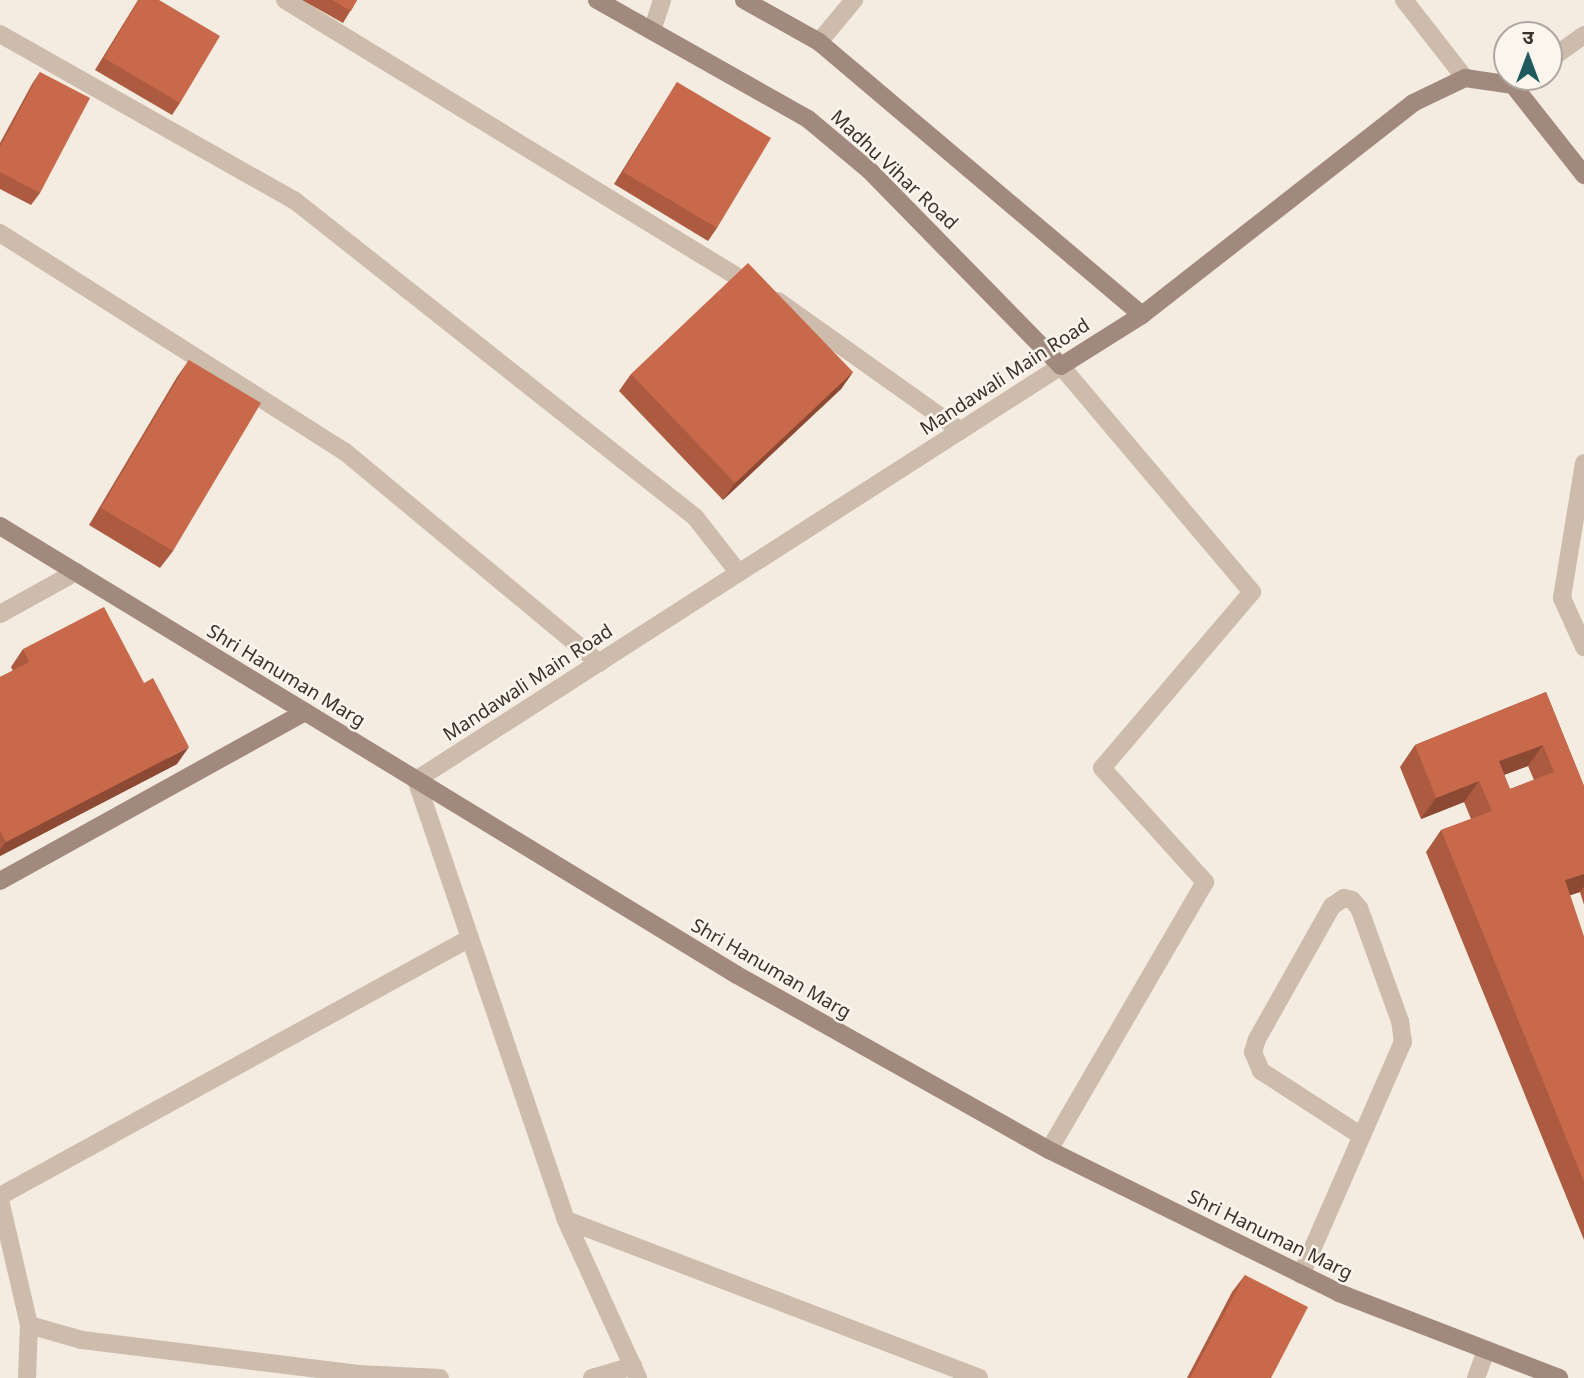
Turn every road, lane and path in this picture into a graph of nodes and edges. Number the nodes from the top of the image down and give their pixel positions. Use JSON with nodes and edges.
{"nodes":[{"id":1,"x":285,"y":0,"type":"edge"},
{"id":2,"x":597,"y":0,"type":"edge"},
{"id":3,"x":662,"y":0,"type":"edge"},
{"id":4,"x":744,"y":0,"type":"edge"},
{"id":5,"x":854,"y":0,"type":"edge"},
{"id":6,"x":1404,"y":0,"type":"edge"},
{"id":7,"x":652,"y":31,"type":"junction"},
{"id":8,"x":0,"y":34,"type":"edge"},
{"id":9,"x":1584,"y":35,"type":"edge"},
{"id":10,"x":819,"y":42,"type":"junction"},
{"id":11,"x":1563,"y":50,"type":"edge"},
{"id":12,"x":1465,"y":78,"type":"junction"},
{"id":13,"x":1493,"y":80,"type":"edge"},
{"id":14,"x":1526,"y":91,"type":"edge"},
{"id":15,"x":1584,"y":175,"type":"edge"},
{"id":16,"x":0,"y":233,"type":"edge"},
{"id":17,"x":1142,"y":315,"type":"junction"},
{"id":18,"x":1062,"y":366,"type":"junction"},
{"id":19,"x":961,"y":431,"type":"junction"},
{"id":20,"x":1584,"y":463,"type":"edge"},
{"id":21,"x":0,"y":526,"type":"edge"},
{"id":22,"x":76,"y":572,"type":"junction"},
{"id":23,"x":738,"y":572,"type":"junction"},
{"id":24,"x":0,"y":614,"type":"edge"},
{"id":25,"x":1584,"y":647,"type":"edge"},
{"id":26,"x":599,"y":663,"type":"junction"},
{"id":27,"x":305,"y":712,"type":"junction"},
{"id":28,"x":416,"y":780,"type":"junction"},
{"id":29,"x":0,"y":881,"type":"edge"},
{"id":30,"x":470,"y":939,"type":"junction"},
{"id":31,"x":1360,"y":1135,"type":"junction"},
{"id":32,"x":1049,"y":1150,"type":"junction"},
{"id":33,"x":0,"y":1198,"type":"edge"},
{"id":34,"x":566,"y":1220,"type":"junction"},
{"id":35,"x":1301,"y":1275,"type":"junction"},
{"id":36,"x":29,"y":1325,"type":"junction"},
{"id":37,"x":1486,"y":1350,"type":"junction"},
{"id":38,"x":300,"y":1372,"type":"edge"},
{"id":39,"x":635,"y":1372,"type":"edge"},
{"id":40,"x":27,"y":1378,"type":"edge"},
{"id":41,"x":440,"y":1378,"type":"edge"},
{"id":42,"x":592,"y":1378,"type":"edge"},
{"id":43,"x":979,"y":1378,"type":"edge"},
{"id":44,"x":1476,"y":1378,"type":"edge"},
{"id":45,"x":1559,"y":1378,"type":"edge"}],
"edges":[{"from":1,"to":19,"type":"street"},
{"from":2,"to":7,"type":"street","name":"Madhu Vihar Road"},
{"from":3,"to":7,"type":"street"},
{"from":4,"to":10,"type":"street"},
{"from":5,"to":10,"type":"street"},
{"from":6,"to":12,"type":"street"},
{"from":7,"to":18,"type":"street","name":"Madhu Vihar Road"},
{"from":8,"to":23,"type":"street"},
{"from":9,"to":11,"type":"street"},
{"from":10,"to":17,"type":"street"},
{"from":12,"to":13,"type":"street"},
{"from":12,"to":17,"type":"street","name":"Mandawali Main Road"},
{"from":14,"to":15,"type":"street"},
{"from":16,"to":26,"type":"street"},
{"from":17,"to":18,"type":"street","name":"Mandawali Main Road"},
{"from":18,"to":19,"type":"street","name":"Mandawali Main Road"},
{"from":18,"to":32,"type":"street"},
{"from":19,"to":23,"type":"street","name":"Mandawali Main Road"},
{"from":20,"to":25,"type":"street"},
{"from":21,"to":22,"type":"street","name":"Shri Hanuman Marg"},
{"from":22,"to":24,"type":"street"},
{"from":22,"to":27,"type":"street","name":"Shri Hanuman Marg"},
{"from":23,"to":26,"type":"street","name":"Mandawali Main Road"},
{"from":26,"to":28,"type":"street","name":"Mandawali Main Road"},
{"from":27,"to":28,"type":"street","name":"Shri Hanuman Marg"},
{"from":27,"to":29,"type":"street"},
{"from":28,"to":30,"type":"street"},
{"from":28,"to":32,"type":"street","name":"Shri Hanuman Marg"},
{"from":30,"to":33,"type":"street"},
{"from":30,"to":34,"type":"street"},
{"from":31,"to":31,"type":"street"},
{"from":31,"to":35,"type":"street"},
{"from":32,"to":35,"type":"street","name":"Shri Hanuman Marg"},
{"from":33,"to":36,"type":"street"},
{"from":34,"to":39,"type":"street"},
{"from":34,"to":43,"type":"street"},
{"from":35,"to":37,"type":"street","name":"Shri Hanuman Marg"},
{"from":36,"to":38,"type":"street"},
{"from":36,"to":40,"type":"street"},
{"from":37,"to":44,"type":"street"},
{"from":37,"to":45,"type":"street","name":"Shri Hanuman Marg"},
{"from":38,"to":41,"type":"street"},
{"from":39,"to":42,"type":"street"}]}
